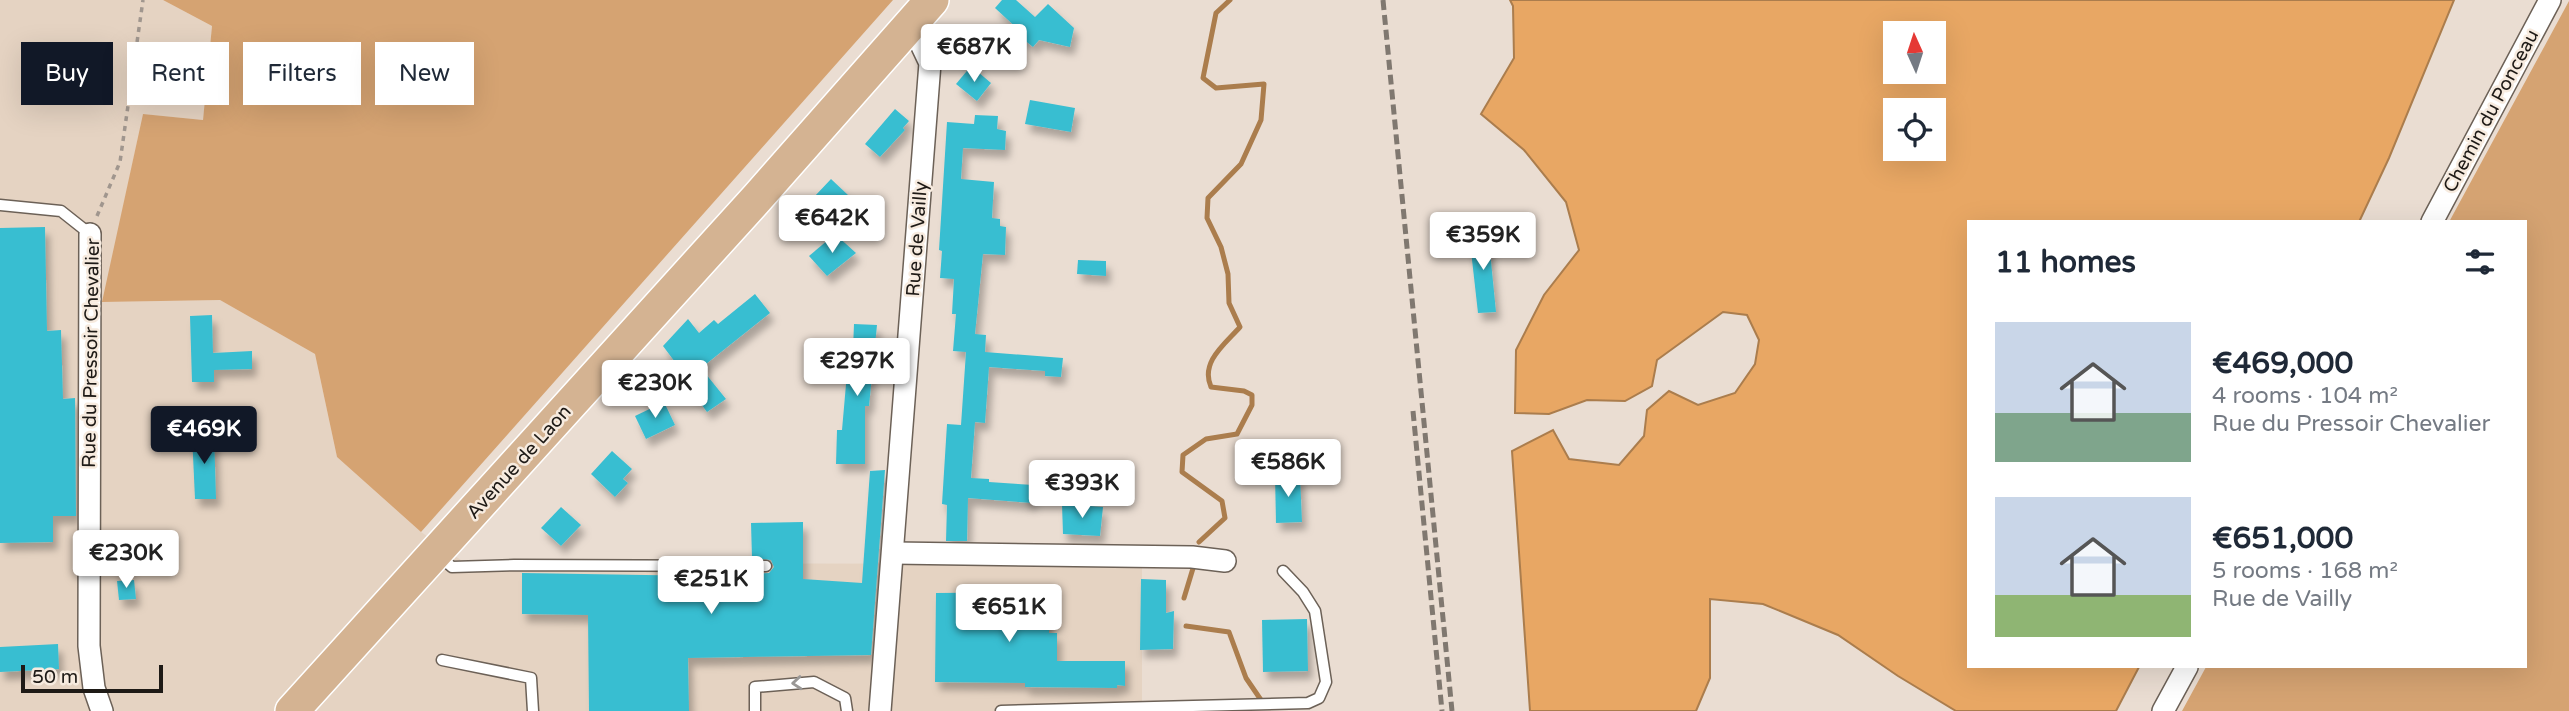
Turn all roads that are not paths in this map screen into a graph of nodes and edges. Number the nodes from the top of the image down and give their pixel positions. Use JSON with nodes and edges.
{"nodes":[{"id":1,"x":2550,"y":0,"type":"edge"},
{"id":2,"x":921,"y":11,"type":"edge"},
{"id":3,"x":0,"y":205,"type":"edge"},
{"id":4,"x":2433,"y":220,"type":"edge"},
{"id":5,"x":90,"y":234,"type":"joint"},
{"id":6,"x":436,"y":553,"type":"junction"},
{"id":7,"x":893,"y":553,"type":"junction"},
{"id":8,"x":1225,"y":561,"type":"dead end"},
{"id":9,"x":766,"y":566,"type":"dead end"},
{"id":10,"x":1283,"y":571,"type":"dead end"},
{"id":11,"x":442,"y":660,"type":"dead end"},
{"id":12,"x":2186,"y":668,"type":"edge"},
{"id":13,"x":102,"y":711,"type":"edge"},
{"id":14,"x":292,"y":711,"type":"edge"},
{"id":15,"x":533,"y":711,"type":"edge"},
{"id":16,"x":755,"y":711,"type":"edge"},
{"id":17,"x":847,"y":711,"type":"edge"},
{"id":18,"x":880,"y":711,"type":"edge"},
{"id":19,"x":1001,"y":711,"type":"edge"},
{"id":20,"x":2163,"y":711,"type":"edge"}],
"edges":[{"from":1,"to":4,"type":"street","name":"Chemin du Ponceau"},
{"from":2,"to":6,"type":"main road","name":"Avenue de Laon"},
{"from":2,"to":7,"type":"street","name":"Rue de Vailly"},
{"from":3,"to":5,"type":"lane"},
{"from":5,"to":13,"type":"street","name":"Rue du Pressoir Chevalier"},
{"from":6,"to":9,"type":"lane"},
{"from":6,"to":14,"type":"main road","name":"Avenue de Laon"},
{"from":7,"to":8,"type":"street"},
{"from":7,"to":18,"type":"street","name":"Rue de Vailly"},
{"from":10,"to":19,"type":"lane"},
{"from":11,"to":15,"type":"lane"},
{"from":12,"to":20,"type":"street"},
{"from":17,"to":16,"type":"lane","one_way":true}]}
